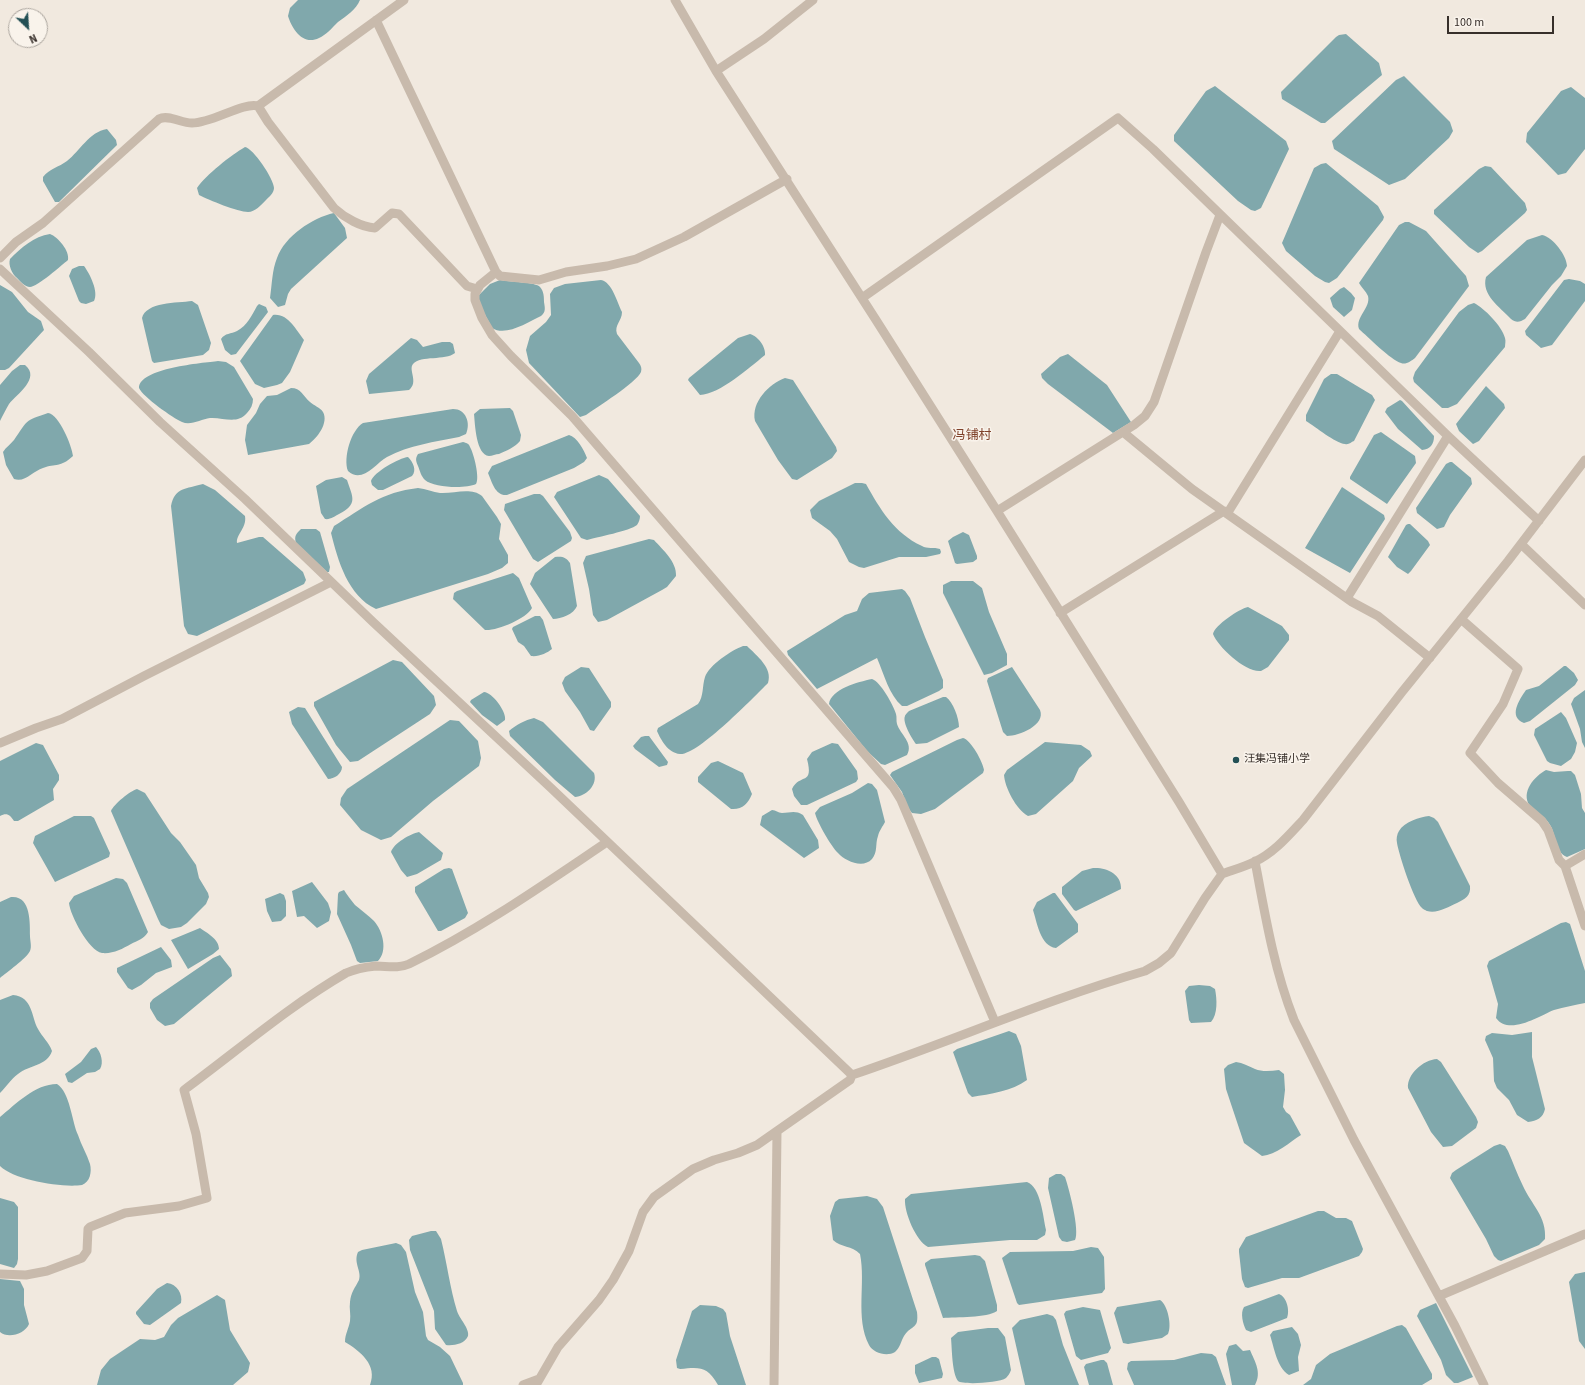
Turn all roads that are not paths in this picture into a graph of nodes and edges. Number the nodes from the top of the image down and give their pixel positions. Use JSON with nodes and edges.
{"nodes":[{"id":1,"x":404,"y":0,"type":"edge"},
{"id":2,"x":675,"y":0,"type":"edge"},
{"id":3,"x":813,"y":0,"type":"edge"},
{"id":4,"x":376,"y":20,"type":"junction"},
{"id":5,"x":716,"y":71,"type":"junction"},
{"id":6,"x":258,"y":106,"type":"junction"},
{"id":7,"x":787,"y":179,"type":"junction"},
{"id":8,"x":1220,"y":214,"type":"junction"},
{"id":9,"x":0,"y":258,"type":"edge"},
{"id":10,"x":0,"y":269,"type":"edge"},
{"id":11,"x":496,"y":272,"type":"junction"},
{"id":12,"x":477,"y":289,"type":"junction"},
{"id":13,"x":862,"y":298,"type":"junction"},
{"id":14,"x":1340,"y":331,"type":"junction"},
{"id":15,"x":1123,"y":432,"type":"junction"},
{"id":16,"x":1448,"y":436,"type":"junction"},
{"id":17,"x":1585,"y":460,"type":"edge"},
{"id":18,"x":997,"y":511,"type":"junction"},
{"id":19,"x":1226,"y":512,"type":"junction"},
{"id":20,"x":1539,"y":521,"type":"junction"},
{"id":21,"x":1521,"y":544,"type":"junction"},
{"id":22,"x":331,"y":582,"type":"junction"},
{"id":23,"x":1347,"y":598,"type":"junction"},
{"id":24,"x":1585,"y":604,"type":"edge"},
{"id":25,"x":1060,"y":613,"type":"junction"},
{"id":26,"x":1461,"y":619,"type":"junction"},
{"id":27,"x":1430,"y":658,"type":"junction"},
{"id":28,"x":0,"y":743,"type":"edge"},
{"id":29,"x":607,"y":842,"type":"junction"},
{"id":30,"x":1585,"y":854,"type":"edge"},
{"id":31,"x":1255,"y":862,"type":"junction"},
{"id":32,"x":1565,"y":866,"type":"junction"},
{"id":33,"x":1222,"y":874,"type":"junction"},
{"id":34,"x":1585,"y":926,"type":"edge"},
{"id":35,"x":995,"y":1022,"type":"junction"},
{"id":36,"x":852,"y":1074,"type":"junction"},
{"id":37,"x":777,"y":1131,"type":"junction"},
{"id":38,"x":1585,"y":1234,"type":"edge"},
{"id":39,"x":0,"y":1274,"type":"edge"},
{"id":40,"x":1439,"y":1296,"type":"junction"},
{"id":41,"x":537,"y":1382,"type":"edge"},
{"id":42,"x":523,"y":1385,"type":"edge"},
{"id":43,"x":774,"y":1385,"type":"edge"},
{"id":44,"x":1484,"y":1385,"type":"edge"}],
"edges":[{"from":1,"to":4,"type":"street"},
{"from":2,"to":5,"type":"street"},
{"from":3,"to":5,"type":"street"},
{"from":4,"to":6,"type":"street"},
{"from":4,"to":11,"type":"street"},
{"from":5,"to":7,"type":"street"},
{"from":6,"to":9,"type":"street"},
{"from":6,"to":12,"type":"street"},
{"from":7,"to":11,"type":"street"},
{"from":7,"to":13,"type":"street"},
{"from":8,"to":13,"type":"street"},
{"from":8,"to":14,"type":"street"},
{"from":8,"to":15,"type":"street"},
{"from":10,"to":22,"type":"street"},
{"from":11,"to":12,"type":"street"},
{"from":12,"to":35,"type":"street"},
{"from":13,"to":18,"type":"street"},
{"from":14,"to":16,"type":"street"},
{"from":14,"to":19,"type":"street"},
{"from":15,"to":18,"type":"street"},
{"from":15,"to":19,"type":"street"},
{"from":16,"to":20,"type":"street"},
{"from":16,"to":23,"type":"street"},
{"from":17,"to":20,"type":"street"},
{"from":18,"to":25,"type":"street"},
{"from":19,"to":23,"type":"street"},
{"from":19,"to":25,"type":"street"},
{"from":20,"to":21,"type":"street"},
{"from":21,"to":24,"type":"street"},
{"from":21,"to":26,"type":"street"},
{"from":22,"to":28,"type":"street"},
{"from":22,"to":29,"type":"street"},
{"from":23,"to":27,"type":"street"},
{"from":25,"to":33,"type":"street"},
{"from":26,"to":27,"type":"street"},
{"from":26,"to":32,"type":"street"},
{"from":27,"to":31,"type":"street"},
{"from":29,"to":36,"type":"street"},
{"from":29,"to":39,"type":"street"},
{"from":30,"to":32,"type":"street"},
{"from":31,"to":33,"type":"street"},
{"from":31,"to":40,"type":"street"},
{"from":32,"to":34,"type":"street"},
{"from":33,"to":35,"type":"street"},
{"from":35,"to":36,"type":"street"},
{"from":36,"to":37,"type":"street"},
{"from":37,"to":41,"type":"street"},
{"from":37,"to":43,"type":"street"},
{"from":38,"to":40,"type":"street"},
{"from":40,"to":44,"type":"street"},
{"from":41,"to":42,"type":"street"}]}
